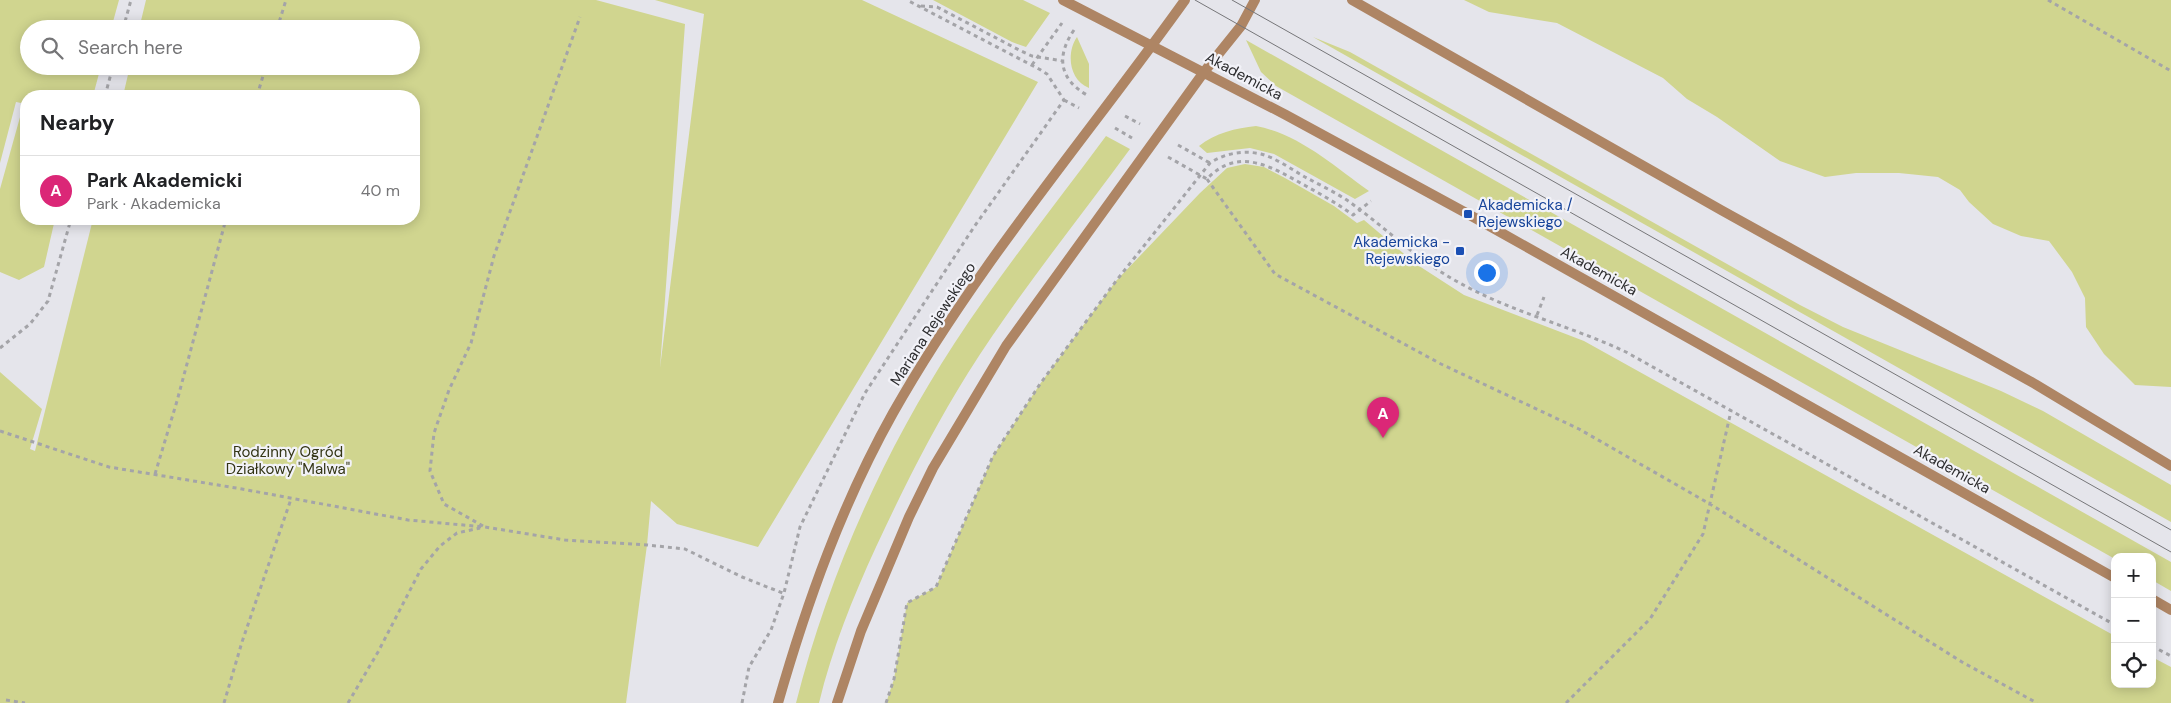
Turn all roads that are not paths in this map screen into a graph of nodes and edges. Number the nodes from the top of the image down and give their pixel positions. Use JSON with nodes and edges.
{"nodes":[{"id":1,"x":1063,"y":0,"type":"edge"},
{"id":2,"x":1185,"y":0,"type":"edge"},
{"id":3,"x":1255,"y":0,"type":"edge"},
{"id":4,"x":1352,"y":0,"type":"edge"},
{"id":5,"x":1152,"y":47,"type":"junction"},
{"id":6,"x":1204,"y":72,"type":"junction"},
{"id":7,"x":2171,"y":466,"type":"edge"},
{"id":8,"x":2111,"y":576,"type":"edge"},
{"id":9,"x":2156,"y":601,"type":"edge"},
{"id":10,"x":2171,"y":610,"type":"edge"},
{"id":11,"x":778,"y":703,"type":"edge"},
{"id":12,"x":837,"y":703,"type":"edge"}],
"edges":[{"from":1,"to":5,"type":"street","name":"Akademicka"},
{"from":2,"to":5,"type":"street","name":"Mariana Rejewskiego"},
{"from":3,"to":6,"type":"street"},
{"from":4,"to":7,"type":"street"},
{"from":5,"to":6,"type":"street","name":"Akademicka"},
{"from":5,"to":11,"type":"street","name":"Mariana Rejewskiego"},
{"from":6,"to":8,"type":"street","name":"Akademicka"},
{"from":6,"to":12,"type":"street"},
{"from":9,"to":10,"type":"street"}]}
